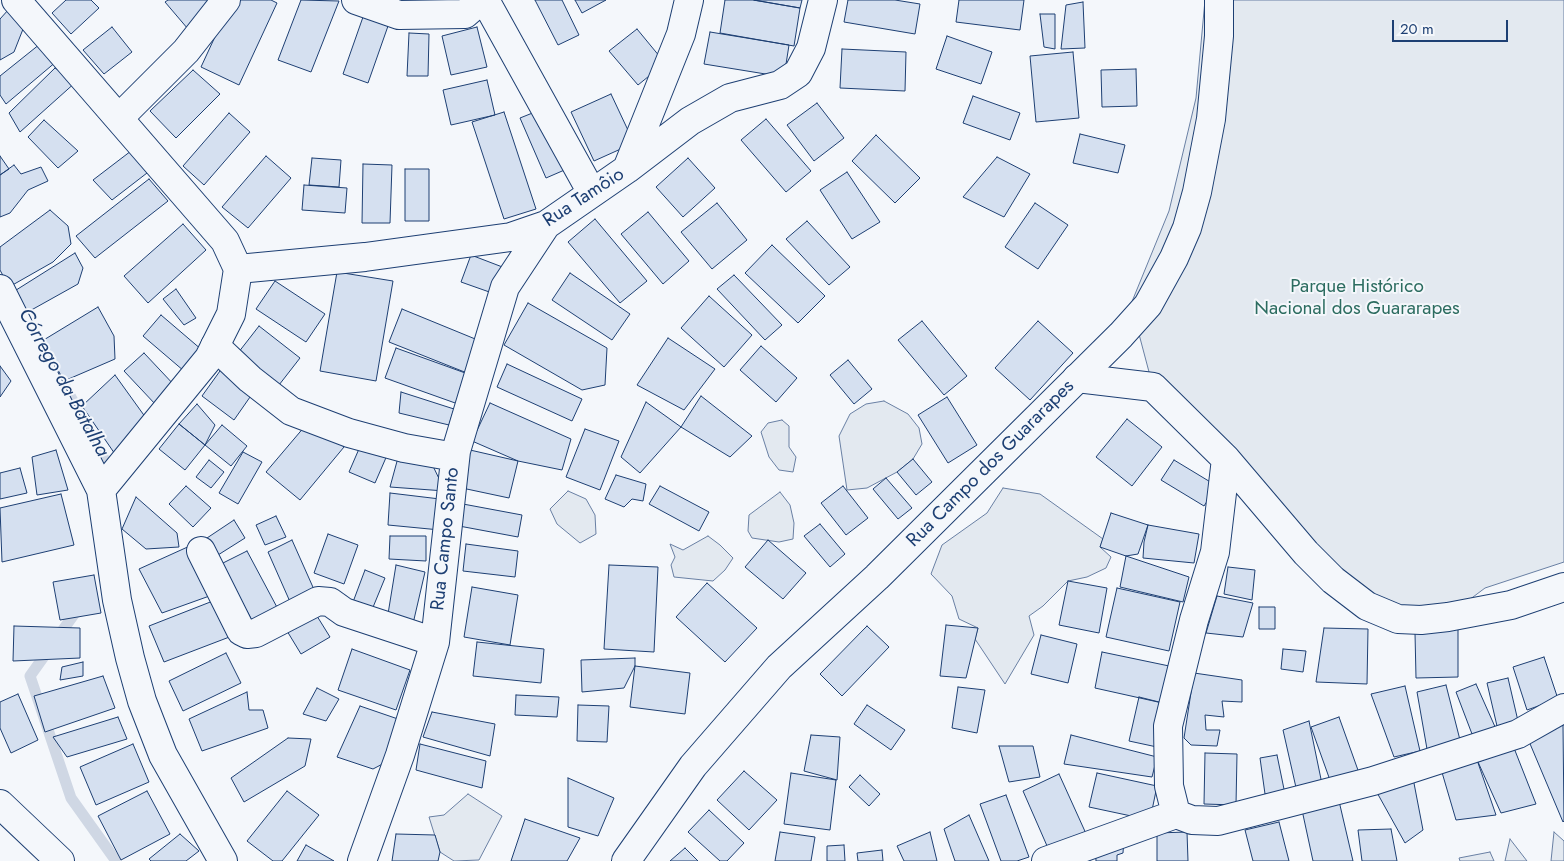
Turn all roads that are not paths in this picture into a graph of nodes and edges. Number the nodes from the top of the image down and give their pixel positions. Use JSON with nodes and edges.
{"nodes":[{"id":1,"x":16,"y":0,"type":"edge"},
{"id":2,"x":226,"y":0,"type":"edge"},
{"id":3,"x":356,"y":0,"type":"edge"},
{"id":4,"x":483,"y":0,"type":"edge"},
{"id":5,"x":689,"y":0,"type":"edge"},
{"id":6,"x":823,"y":0,"type":"edge"},
{"id":7,"x":1219,"y":0,"type":"edge"},
{"id":8,"x":119,"y":118,"type":"junction"},
{"id":9,"x":627,"y":169,"type":"junction"},
{"id":10,"x":592,"y":193,"type":"junction"},
{"id":11,"x":546,"y":225,"type":"junction"},
{"id":12,"x":238,"y":269,"type":"junction"},
{"id":13,"x":0,"y":289,"type":"edge"},
{"id":14,"x":215,"y":346,"type":"junction"},
{"id":15,"x":1077,"y":378,"type":"junction"},
{"id":16,"x":455,"y":457,"type":"junction"},
{"id":17,"x":1226,"y":459,"type":"junction"},
{"id":18,"x":101,"y":490,"type":"junction"},
{"id":19,"x":201,"y":550,"type":"dead end"},
{"id":20,"x":1564,"y":586,"type":"edge"},
{"id":21,"x":435,"y":642,"type":"junction"},
{"id":22,"x":1564,"y":708,"type":"edge"},
{"id":23,"x":0,"y":804,"type":"edge"},
{"id":24,"x":1176,"y":814,"type":"junction"},
{"id":25,"x":60,"y":861,"type":"edge"},
{"id":26,"x":222,"y":861,"type":"edge"},
{"id":27,"x":362,"y":861,"type":"edge"},
{"id":28,"x":626,"y":861,"type":"edge"},
{"id":29,"x":1046,"y":861,"type":"edge"}],
"edges":[{"from":1,"to":8,"type":"street"},
{"from":2,"to":8,"type":"street"},
{"from":3,"to":4,"type":"street"},
{"from":4,"to":10,"type":"street"},
{"from":5,"to":9,"type":"street"},
{"from":6,"to":9,"type":"street","name":"Rua Tamôio"},
{"from":7,"to":15,"type":"street","name":"Rua Campo dos Guararapes"},
{"from":8,"to":12,"type":"street"},
{"from":9,"to":10,"type":"street","name":"Rua Tamôio"},
{"from":10,"to":11,"type":"street","name":"Rua Tamôio"},
{"from":11,"to":12,"type":"street","name":"Rua Tamôio"},
{"from":11,"to":16,"type":"street","name":"Rua Campo Santo"},
{"from":12,"to":14,"type":"street"},
{"from":13,"to":18,"type":"street"},
{"from":14,"to":16,"type":"street"},
{"from":14,"to":18,"type":"street"},
{"from":15,"to":17,"type":"street"},
{"from":15,"to":28,"type":"street","name":"Rua Campo dos Guararapes"},
{"from":16,"to":21,"type":"street","name":"Rua Campo Santo"},
{"from":17,"to":20,"type":"street"},
{"from":17,"to":24,"type":"street"},
{"from":18,"to":26,"type":"street"},
{"from":19,"to":21,"type":"street"},
{"from":21,"to":27,"type":"street","name":"Rua Campo Santo"},
{"from":22,"to":24,"type":"street"},
{"from":23,"to":25,"type":"street"},
{"from":24,"to":29,"type":"street"}]}
